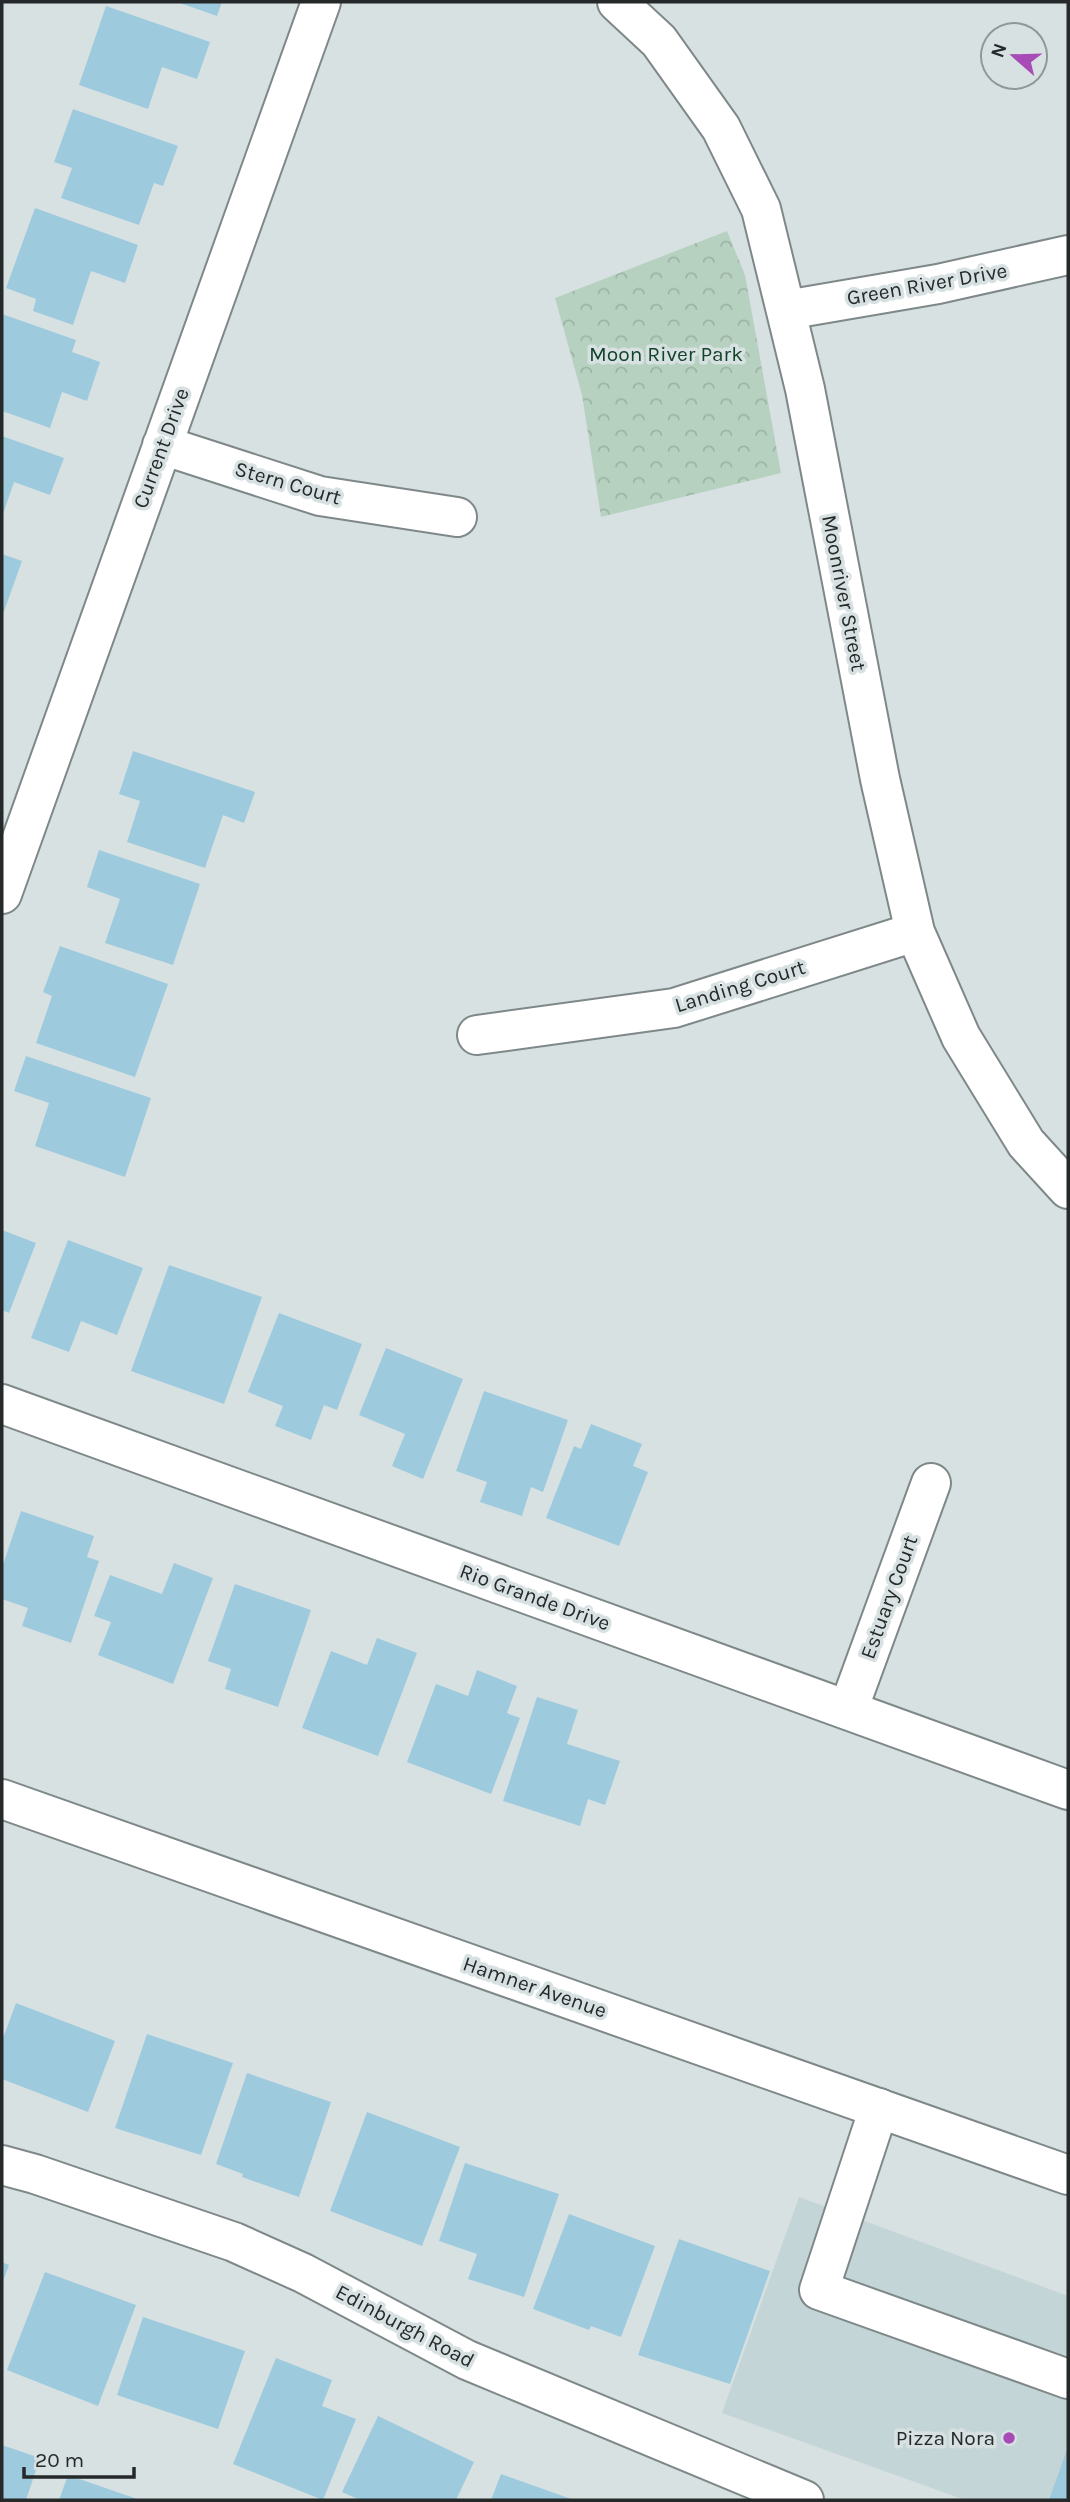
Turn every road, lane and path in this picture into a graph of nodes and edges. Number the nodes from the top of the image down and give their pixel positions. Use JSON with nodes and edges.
{"nodes":[{"id":1,"x":321,"y":2,"type":"edge"},
{"id":2,"x":617,"y":2,"type":"edge"},
{"id":3,"x":1068,"y":256,"type":"edge"},
{"id":4,"x":786,"y":310,"type":"junction"},
{"id":5,"x":162,"y":445,"type":"junction"},
{"id":6,"x":457,"y":517,"type":"dead end"},
{"id":7,"x":2,"y":894,"type":"edge"},
{"id":8,"x":915,"y":932,"type":"junction"},
{"id":9,"x":477,"y":1035,"type":"dead end"},
{"id":10,"x":1068,"y":1189,"type":"edge"},
{"id":11,"x":2,"y":1404,"type":"edge"},
{"id":12,"x":931,"y":1483,"type":"dead end"},
{"id":13,"x":848,"y":1710,"type":"junction"},
{"id":14,"x":1068,"y":1790,"type":"edge"},
{"id":15,"x":2,"y":1799,"type":"edge"},
{"id":16,"x":879,"y":2108,"type":"junction"},
{"id":17,"x":2,"y":2165,"type":"edge"},
{"id":18,"x":1068,"y":2175,"type":"edge"},
{"id":19,"x":1068,"y":2379,"type":"edge"},
{"id":20,"x":804,"y":2500,"type":"edge"}],
"edges":[{"from":1,"to":5,"type":"street","name":"Current Drive"},
{"from":2,"to":4,"type":"street","name":"Moonriver Street"},
{"from":3,"to":4,"type":"street","name":"Green River Drive"},
{"from":4,"to":8,"type":"street","name":"Moonriver Street"},
{"from":5,"to":6,"type":"street","name":"Stern Court"},
{"from":5,"to":7,"type":"street","name":"Current Drive"},
{"from":8,"to":9,"type":"street","name":"Landing Court"},
{"from":8,"to":10,"type":"street","name":"Moonriver Street"},
{"from":11,"to":13,"type":"street","name":"Rio Grande Drive"},
{"from":12,"to":13,"type":"street","name":"Estuary Court"},
{"from":13,"to":14,"type":"street","name":"Rio Grande Drive"},
{"from":15,"to":16,"type":"street","name":"Hamner Avenue"},
{"from":16,"to":18,"type":"street","name":"Hamner Avenue"},
{"from":16,"to":19,"type":"street"},
{"from":17,"to":20,"type":"street","name":"Edinburgh Road"}]}
